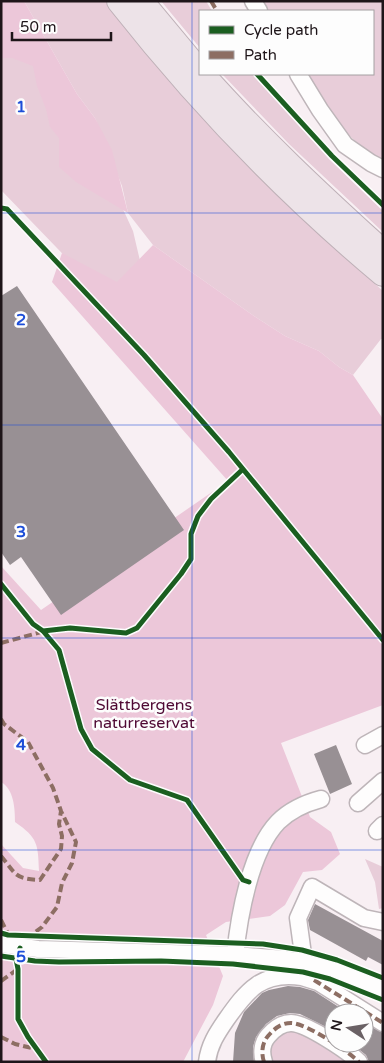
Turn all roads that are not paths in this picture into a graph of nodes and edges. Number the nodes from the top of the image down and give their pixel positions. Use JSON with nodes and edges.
{"nodes":[{"id":1,"x":119,"y":1,"type":"edge"},
{"id":2,"x":141,"y":1,"type":"edge"},
{"id":3,"x":199,"y":71,"type":"edge"},
{"id":4,"x":203,"y":75,"type":"edge"},
{"id":5,"x":299,"y":75,"type":"edge"},
{"id":6,"x":383,"y":169,"type":"edge"},
{"id":7,"x":383,"y":252,"type":"edge"},
{"id":8,"x":383,"y":274,"type":"edge"},
{"id":9,"x":383,"y":735,"type":"edge"},
{"id":10,"x":365,"y":745,"type":"dead end"},
{"id":11,"x":383,"y":781,"type":"edge"},
{"id":12,"x":321,"y":799,"type":"dead end"},
{"id":13,"x":358,"y":803,"type":"dead end"},
{"id":14,"x":383,"y":922,"type":"edge"},
{"id":15,"x":1,"y":944,"type":"edge"},
{"id":16,"x":235,"y":955,"type":"junction"},
{"id":17,"x":303,"y":969,"type":"junction"},
{"id":18,"x":383,"y":990,"type":"edge"},
{"id":19,"x":383,"y":1023,"type":"edge"},
{"id":20,"x":207,"y":1062,"type":"edge"},
{"id":21,"x":264,"y":1062,"type":"edge"},
{"id":22,"x":359,"y":1062,"type":"edge"}],
"edges":[{"from":1,"to":8,"type":"highway"},
{"from":2,"to":3,"type":"highway"},
{"from":4,"to":7,"type":"highway"},
{"from":5,"to":6,"type":"street"},
{"from":9,"to":10,"type":"street"},
{"from":11,"to":13,"type":"street"},
{"from":12,"to":16,"type":"street"},
{"from":14,"to":17,"type":"street"},
{"from":15,"to":16,"type":"street"},
{"from":16,"to":17,"type":"street"},
{"from":17,"to":18,"type":"street"},
{"from":17,"to":19,"type":"street"},
{"from":17,"to":20,"type":"street"},
{"from":21,"to":22,"type":"street"}]}
